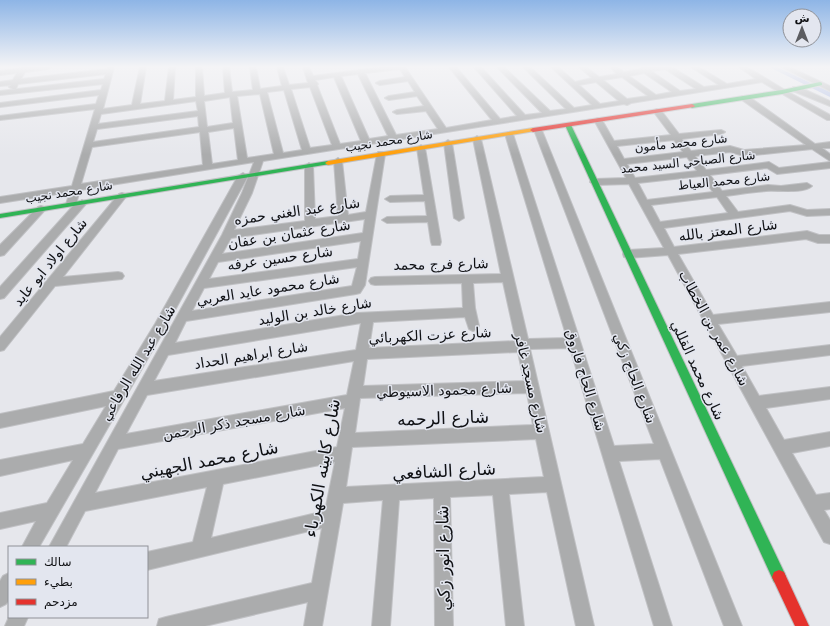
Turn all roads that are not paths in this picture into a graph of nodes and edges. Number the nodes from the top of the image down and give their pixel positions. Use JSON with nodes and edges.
{"nodes":[{"id":1,"x":7,"y":96,"type":"edge"},
{"id":2,"x":73,"y":96,"type":"edge"},
{"id":3,"x":103,"y":96,"type":"edge"},
{"id":4,"x":138,"y":96,"type":"edge"},
{"id":5,"x":170,"y":96,"type":"edge"},
{"id":6,"x":222,"y":96,"type":"edge"},
{"id":7,"x":231,"y":96,"type":"edge"},
{"id":8,"x":262,"y":96,"type":"edge"},
{"id":9,"x":290,"y":96,"type":"edge"},
{"id":10,"x":318,"y":96,"type":"edge"},
{"id":11,"x":345,"y":96,"type":"edge"},
{"id":12,"x":373,"y":96,"type":"edge"},
{"id":13,"x":402,"y":96,"type":"edge"},
{"id":14,"x":420,"y":96,"type":"edge"},
{"id":15,"x":476,"y":96,"type":"edge"},
{"id":16,"x":503,"y":96,"type":"edge"},
{"id":17,"x":530,"y":96,"type":"edge"},
{"id":18,"x":557,"y":96,"type":"edge"},
{"id":19,"x":587,"y":96,"type":"edge"},
{"id":20,"x":618,"y":96,"type":"edge"},
{"id":21,"x":653,"y":96,"type":"edge"},
{"id":22,"x":666,"y":96,"type":"edge"},
{"id":23,"x":707,"y":96,"type":"edge"},
{"id":24,"x":756,"y":96,"type":"edge"},
{"id":25,"x":790,"y":96,"type":"edge"},
{"id":26,"x":813,"y":96,"type":"edge"},
{"id":27,"x":389,"y":98,"type":"dead end"},
{"id":28,"x":655,"y":98,"type":"junction"},
{"id":29,"x":745,"y":98,"type":"junction"},
{"id":30,"x":200,"y":99,"type":"junction"},
{"id":31,"x":713,"y":102,"type":"junction"},
{"id":32,"x":169,"y":103,"type":"junction"},
{"id":33,"x":627,"y":103,"type":"junction"},
{"id":34,"x":830,"y":104,"type":"edge"},
{"id":35,"x":1,"y":106,"type":"edge"},
{"id":36,"x":136,"y":107,"type":"junction"},
{"id":37,"x":599,"y":107,"type":"junction"},
{"id":38,"x":428,"y":108,"type":"junction"},
{"id":39,"x":99,"y":109,"type":"junction"},
{"id":40,"x":573,"y":111,"type":"junction"},
{"id":41,"x":657,"y":111,"type":"junction"},
{"id":42,"x":397,"y":112,"type":"dead end"},
{"id":43,"x":202,"y":113,"type":"junction"},
{"id":44,"x":548,"y":114,"type":"junction"},
{"id":45,"x":0,"y":118,"type":"edge"},
{"id":46,"x":522,"y":118,"type":"junction"},
{"id":47,"x":830,"y":118,"type":"edge"},
{"id":48,"x":598,"y":120,"type":"junction"},
{"id":49,"x":498,"y":122,"type":"junction"},
{"id":50,"x":238,"y":125,"type":"junction"},
{"id":51,"x":568,"y":125,"type":"junction"},
{"id":52,"x":94,"y":127,"type":"junction"},
{"id":53,"x":204,"y":130,"type":"junction"},
{"id":54,"x":443,"y":130,"type":"junction"},
{"id":55,"x":538,"y":130,"type":"junction"},
{"id":56,"x":721,"y":132,"type":"dead end"},
{"id":57,"x":509,"y":134,"type":"junction"},
{"id":58,"x":676,"y":136,"type":"junction"},
{"id":59,"x":393,"y":138,"type":"junction"},
{"id":60,"x":477,"y":139,"type":"junction"},
{"id":61,"x":366,"y":142,"type":"junction"},
{"id":62,"x":448,"y":143,"type":"junction"},
{"id":63,"x":611,"y":144,"type":"junction"},
{"id":64,"x":88,"y":145,"type":"junction"},
{"id":65,"x":830,"y":145,"type":"edge"},
{"id":66,"x":337,"y":146,"type":"junction"},
{"id":67,"x":814,"y":147,"type":"junction"},
{"id":68,"x":421,"y":148,"type":"junction"},
{"id":69,"x":308,"y":151,"type":"junction"},
{"id":70,"x":757,"y":152,"type":"junction"},
{"id":71,"x":381,"y":154,"type":"junction"},
{"id":72,"x":689,"y":154,"type":"junction"},
{"id":73,"x":279,"y":155,"type":"junction"},
{"id":74,"x":260,"y":158,"type":"junction"},
{"id":75,"x":830,"y":158,"type":"edge"},
{"id":76,"x":243,"y":161,"type":"junction"},
{"id":77,"x":338,"y":161,"type":"junction"},
{"id":78,"x":622,"y":162,"type":"junction"},
{"id":79,"x":770,"y":165,"type":"junction"},
{"id":80,"x":830,"y":165,"type":"edge"},
{"id":81,"x":208,"y":166,"type":"junction"},
{"id":82,"x":309,"y":166,"type":"junction"},
{"id":83,"x":703,"y":173,"type":"junction"},
{"id":84,"x":249,"y":175,"type":"junction"},
{"id":85,"x":632,"y":181,"type":"junction"},
{"id":86,"x":595,"y":182,"type":"junction"},
{"id":87,"x":808,"y":186,"type":"dead end"},
{"id":88,"x":76,"y":188,"type":"junction"},
{"id":89,"x":719,"y":194,"type":"junction"},
{"id":90,"x":122,"y":196,"type":"junction"},
{"id":91,"x":429,"y":198,"type":"junction"},
{"id":92,"x":390,"y":199,"type":"dead end"},
{"id":93,"x":0,"y":200,"type":"edge"},
{"id":94,"x":82,"y":202,"type":"junction"},
{"id":95,"x":644,"y":203,"type":"junction"},
{"id":96,"x":71,"y":204,"type":"junction"},
{"id":97,"x":41,"y":209,"type":"junction"},
{"id":98,"x":830,"y":212,"type":"edge"},
{"id":99,"x":371,"y":215,"type":"junction"},
{"id":100,"x":735,"y":215,"type":"junction"},
{"id":101,"x":0,"y":216,"type":"edge"},
{"id":102,"x":459,"y":218,"type":"dead end"},
{"id":103,"x":342,"y":219,"type":"junction"},
{"id":104,"x":432,"y":219,"type":"junction"},
{"id":105,"x":388,"y":220,"type":"dead end"},
{"id":106,"x":310,"y":224,"type":"junction"},
{"id":107,"x":657,"y":226,"type":"junction"},
{"id":108,"x":227,"y":235,"type":"junction"},
{"id":109,"x":368,"y":236,"type":"junction"},
{"id":110,"x":830,"y":239,"type":"edge"},
{"id":111,"x":436,"y":242,"type":"dead end"},
{"id":112,"x":671,"y":251,"type":"junction"},
{"id":113,"x":0,"y":252,"type":"edge"},
{"id":114,"x":628,"y":254,"type":"junction"},
{"id":115,"x":214,"y":259,"type":"junction"},
{"id":116,"x":363,"y":262,"type":"junction"},
{"id":117,"x":118,"y":276,"type":"dead end"},
{"id":118,"x":508,"y":278,"type":"junction"},
{"id":119,"x":467,"y":279,"type":"junction"},
{"id":120,"x":375,"y":281,"type":"dead end"},
{"id":121,"x":52,"y":282,"type":"junction"},
{"id":122,"x":201,"y":284,"type":"junction"},
{"id":123,"x":2,"y":291,"type":"edge"},
{"id":124,"x":830,"y":307,"type":"edge"},
{"id":125,"x":470,"y":310,"type":"junction"},
{"id":126,"x":183,"y":317,"type":"junction"},
{"id":127,"x":368,"y":317,"type":"junction"},
{"id":128,"x":710,"y":320,"type":"junction"},
{"id":129,"x":473,"y":326,"type":"dead end"},
{"id":130,"x":574,"y":343,"type":"junction"},
{"id":131,"x":523,"y":345,"type":"junction"},
{"id":132,"x":0,"y":346,"type":"edge"},
{"id":133,"x":166,"y":350,"type":"junction"},
{"id":134,"x":830,"y":350,"type":"edge"},
{"id":135,"x":362,"y":354,"type":"junction"},
{"id":136,"x":733,"y":362,"type":"junction"},
{"id":137,"x":532,"y":387,"type":"junction"},
{"id":138,"x":144,"y":389,"type":"junction"},
{"id":139,"x":830,"y":393,"type":"edge"},
{"id":140,"x":354,"y":396,"type":"junction"},
{"id":141,"x":117,"y":397,"type":"junction"},
{"id":142,"x":755,"y":402,"type":"junction"},
{"id":143,"x":0,"y":421,"type":"edge"},
{"id":144,"x":542,"y":432,"type":"junction"},
{"id":145,"x":830,"y":439,"type":"edge"},
{"id":146,"x":114,"y":443,"type":"junction"},
{"id":147,"x":345,"y":446,"type":"junction"},
{"id":148,"x":780,"y":448,"type":"junction"},
{"id":149,"x":87,"y":450,"type":"junction"},
{"id":150,"x":664,"y":451,"type":"junction"},
{"id":151,"x":609,"y":454,"type":"junction"},
{"id":152,"x":0,"y":468,"type":"edge"},
{"id":153,"x":217,"y":478,"type":"junction"},
{"id":154,"x":553,"y":484,"type":"junction"},
{"id":155,"x":500,"y":486,"type":"junction"},
{"id":156,"x":442,"y":490,"type":"junction"},
{"id":157,"x":392,"y":492,"type":"junction"},
{"id":158,"x":336,"y":495,"type":"junction"},
{"id":159,"x":830,"y":501,"type":"edge"},
{"id":160,"x":81,"y":504,"type":"junction"},
{"id":161,"x":812,"y":504,"type":"junction"},
{"id":162,"x":51,"y":510,"type":"junction"},
{"id":163,"x":332,"y":518,"type":"junction"},
{"id":164,"x":0,"y":521,"type":"edge"},
{"id":165,"x":830,"y":536,"type":"edge"},
{"id":166,"x":31,"y":546,"type":"edge"},
{"id":167,"x":58,"y":546,"type":"edge"},
{"id":168,"x":200,"y":549,"type":"junction"},
{"id":169,"x":148,"y":560,"type":"edge"},
{"id":170,"x":8,"y":584,"type":"edge"},
{"id":171,"x":320,"y":590,"type":"junction"},
{"id":172,"x":0,"y":598,"type":"edge"},
{"id":173,"x":166,"y":626,"type":"edge"},
{"id":174,"x":313,"y":626,"type":"edge"},
{"id":175,"x":381,"y":626,"type":"edge"},
{"id":176,"x":444,"y":626,"type":"edge"},
{"id":177,"x":515,"y":626,"type":"edge"},
{"id":178,"x":585,"y":626,"type":"edge"},
{"id":179,"x":663,"y":626,"type":"edge"},
{"id":180,"x":733,"y":626,"type":"edge"},
{"id":181,"x":802,"y":626,"type":"edge"}],
"edges":[{"from":1,"to":35,"type":"street"},
{"from":2,"to":35,"type":"street"},
{"from":3,"to":39,"type":"street"},
{"from":4,"to":36,"type":"street"},
{"from":5,"to":32,"type":"street"},
{"from":6,"to":30,"type":"street"},
{"from":7,"to":50,"type":"street"},
{"from":8,"to":73,"type":"street"},
{"from":9,"to":69,"type":"street"},
{"from":10,"to":66,"type":"street"},
{"from":11,"to":61,"type":"street"},
{"from":12,"to":59,"type":"street"},
{"from":13,"to":27,"type":"street"},
{"from":14,"to":38,"type":"street"},
{"from":15,"to":49,"type":"street"},
{"from":16,"to":46,"type":"street"},
{"from":17,"to":44,"type":"street"},
{"from":18,"to":40,"type":"street"},
{"from":19,"to":37,"type":"street"},
{"from":20,"to":33,"type":"street"},
{"from":21,"to":28,"type":"street"},
{"from":22,"to":28,"type":"street","name":"شارع محمد نجيب"},
{"from":23,"to":31,"type":"street"},
{"from":24,"to":29,"type":"street","name":"شارع محمد نجيب"},
{"from":25,"to":47,"type":"street"},
{"from":26,"to":34,"type":"street"},
{"from":28,"to":33,"type":"street","name":"شارع محمد نجيب"},
{"from":29,"to":31,"type":"street","name":"شارع محمد نجيب"},
{"from":29,"to":67,"type":"street"},
{"from":30,"to":32,"type":"street"},
{"from":30,"to":43,"type":"street"},
{"from":31,"to":41,"type":"street","name":"شارع محمد نجيب"},
{"from":32,"to":36,"type":"street"},
{"from":33,"to":37,"type":"street","name":"شارع محمد نجيب"},
{"from":36,"to":39,"type":"street"},
{"from":37,"to":40,"type":"street","name":"شارع محمد نجيب"},
{"from":38,"to":42,"type":"street"},
{"from":38,"to":54,"type":"street"},
{"from":39,"to":45,"type":"street"},
{"from":39,"to":52,"type":"street"},
{"from":40,"to":44,"type":"street","name":"شارع محمد نجيب"},
{"from":41,"to":48,"type":"street","name":"شارع محمد نجيب"},
{"from":41,"to":58,"type":"street"},
{"from":43,"to":52,"type":"street"},
{"from":43,"to":53,"type":"street"},
{"from":44,"to":46,"type":"street","name":"شارع محمد نجيب"},
{"from":46,"to":49,"type":"street","name":"شارع محمد نجيب"},
{"from":48,"to":51,"type":"street","name":"شارع محمد نجيب"},
{"from":48,"to":63,"type":"street","name":"شارع عمر بن الخطاب"},
{"from":49,"to":54,"type":"street","name":"شارع محمد نجيب"},
{"from":50,"to":53,"type":"street"},
{"from":50,"to":76,"type":"street"},
{"from":51,"to":55,"type":"street","name":"شارع محمد نجيب"},
{"from":51,"to":86,"type":"street","name":"شارع محمد القللي"},
{"from":52,"to":64,"type":"street"},
{"from":53,"to":64,"type":"street"},
{"from":53,"to":81,"type":"street"},
{"from":54,"to":59,"type":"street","name":"شارع محمد نجيب"},
{"from":55,"to":57,"type":"street","name":"شارع محمد نجيب"},
{"from":55,"to":150,"type":"street","name":"شارع الحاج زكي"},
{"from":56,"to":58,"type":"street"},
{"from":57,"to":60,"type":"street","name":"شارع محمد نجيب"},
{"from":57,"to":130,"type":"street","name":"شارع الحاج فاروق"},
{"from":58,"to":63,"type":"street"},
{"from":58,"to":72,"type":"street"},
{"from":59,"to":61,"type":"street","name":"شارع محمد نجيب"},
{"from":60,"to":62,"type":"street","name":"شارع محمد نجيب"},
{"from":60,"to":118,"type":"street","name":"شارع مسجد غافر"},
{"from":61,"to":66,"type":"street","name":"شارع محمد نجيب"},
{"from":62,"to":68,"type":"street","name":"شارع محمد نجيب"},
{"from":62,"to":102,"type":"street"},
{"from":63,"to":78,"type":"street","name":"شارع عمر بن الخطاب"},
{"from":64,"to":88,"type":"street"},
{"from":65,"to":67,"type":"street","name":"شارع محمد مأمون"},
{"from":66,"to":69,"type":"street","name":"شارع محمد نجيب"},
{"from":67,"to":70,"type":"street","name":"شارع محمد مأمون"},
{"from":67,"to":75,"type":"street"},
{"from":68,"to":71,"type":"street","name":"شارع محمد نجيب"},
{"from":68,"to":91,"type":"street"},
{"from":69,"to":73,"type":"street","name":"شارع محمد نجيب"},
{"from":70,"to":72,"type":"street","name":"شارع محمد مأمون"},
{"from":70,"to":79,"type":"street"},
{"from":71,"to":77,"type":"street","name":"شارع محمد نجيب"},
{"from":71,"to":99,"type":"street"},
{"from":72,"to":78,"type":"street","name":"شارع محمد مأمون"},
{"from":72,"to":83,"type":"street"},
{"from":73,"to":74,"type":"street","name":"شارع محمد نجيب"},
{"from":74,"to":76,"type":"street","name":"شارع محمد نجيب"},
{"from":74,"to":84,"type":"street"},
{"from":76,"to":81,"type":"street","name":"شارع محمد نجيب"},
{"from":77,"to":82,"type":"street","name":"شارع محمد نجيب"},
{"from":77,"to":103,"type":"street"},
{"from":78,"to":85,"type":"street","name":"شارع عمر بن الخطاب"},
{"from":79,"to":80,"type":"street","name":"شارع الصباحي السيد محمد"},
{"from":79,"to":83,"type":"street","name":"شارع الصباحي السيد محمد"},
{"from":81,"to":88,"type":"street","name":"شارع محمد نجيب"},
{"from":82,"to":84,"type":"street","name":"شارع محمد نجيب"},
{"from":82,"to":106,"type":"street"},
{"from":83,"to":85,"type":"street","name":"شارع الصباحي السيد محمد"},
{"from":83,"to":89,"type":"street"},
{"from":84,"to":90,"type":"street","name":"شارع محمد نجيب"},
{"from":84,"to":108,"type":"street","name":"شارع عبد الله الرفاعي"},
{"from":84,"to":141,"type":"street","name":"شارع عبد الله الرفاعي"},
{"from":85,"to":86,"type":"street","name":"شارع الصباحي السيد محمد"},
{"from":85,"to":95,"type":"street","name":"شارع عمر بن الخطاب"},
{"from":86,"to":114,"type":"street","name":"شارع محمد القللي"},
{"from":87,"to":89,"type":"street","name":"شارع محمد العياط"},
{"from":88,"to":93,"type":"street","name":"شارع محمد نجيب"},
{"from":88,"to":96,"type":"street"},
{"from":89,"to":95,"type":"street","name":"شارع محمد العياط"},
{"from":89,"to":100,"type":"street"},
{"from":90,"to":94,"type":"street","name":"شارع محمد نجيب"},
{"from":90,"to":121,"type":"street","name":"شارع اولاد ابو عايد"},
{"from":91,"to":92,"type":"street"},
{"from":91,"to":104,"type":"street"},
{"from":94,"to":96,"type":"street","name":"شارع محمد نجيب"},
{"from":94,"to":123,"type":"street"},
{"from":95,"to":107,"type":"street","name":"شارع عمر بن الخطاب"},
{"from":96,"to":97,"type":"street","name":"شارع محمد نجيب"},
{"from":97,"to":101,"type":"street","name":"شارع محمد نجيب"},
{"from":97,"to":113,"type":"street"},
{"from":98,"to":100,"type":"street"},
{"from":99,"to":103,"type":"street","name":"شارع عبد الغني حمزه"},
{"from":99,"to":109,"type":"street"},
{"from":100,"to":107,"type":"street"},
{"from":103,"to":106,"type":"street","name":"شارع عبد الغني حمزه"},
{"from":104,"to":105,"type":"street"},
{"from":104,"to":111,"type":"street"},
{"from":106,"to":108,"type":"street","name":"شارع عبد الغني حمزه"},
{"from":107,"to":112,"type":"street","name":"شارع عمر بن الخطاب"},
{"from":108,"to":115,"type":"street","name":"شارع عبد الله الرفاعي"},
{"from":109,"to":115,"type":"street","name":"شارع عثمان بن عفان"},
{"from":109,"to":116,"type":"street"},
{"from":110,"to":112,"type":"street","name":"شارع المعتز بالله"},
{"from":112,"to":114,"type":"street","name":"شارع المعتز بالله"},
{"from":112,"to":128,"type":"street","name":"شارع عمر بن الخطاب"},
{"from":114,"to":181,"type":"street","name":"شارع محمد القللي"},
{"from":115,"to":122,"type":"street","name":"شارع عبد الله الرفاعي"},
{"from":116,"to":122,"type":"street","name":"شارع حسين عرفه"},
{"from":116,"to":126,"type":"street","name":"شارع محمود عايد العربي"},
{"from":117,"to":121,"type":"street"},
{"from":118,"to":119,"type":"street","name":"شارع فرج محمد"},
{"from":118,"to":131,"type":"street","name":"شارع مسجد غافر"},
{"from":119,"to":120,"type":"street","name":"شارع فرج محمد"},
{"from":119,"to":125,"type":"street"},
{"from":121,"to":132,"type":"street","name":"شارع اولاد ابو عايد"},
{"from":122,"to":126,"type":"street","name":"شارع عبد الله الرفاعي"},
{"from":124,"to":128,"type":"street"},
{"from":125,"to":127,"type":"street","name":"شارع خالد بن الوليد"},
{"from":125,"to":129,"type":"street"},
{"from":126,"to":133,"type":"street","name":"شارع عبد الله الرفاعي"},
{"from":127,"to":133,"type":"street","name":"شارع خالد بن الوليد"},
{"from":127,"to":135,"type":"street","name":"شارع كابينه الكهرباء"},
{"from":128,"to":136,"type":"street","name":"شارع عمر بن الخطاب"},
{"from":130,"to":131,"type":"street","name":"شارع عزت الكهربائي"},
{"from":130,"to":151,"type":"street","name":"شارع الحاج فاروق"},
{"from":131,"to":135,"type":"street","name":"شارع عزت الكهربائي"},
{"from":131,"to":137,"type":"street","name":"شارع مسجد غافر"},
{"from":133,"to":138,"type":"street","name":"شارع عبد الله الرفاعي"},
{"from":134,"to":136,"type":"street"},
{"from":135,"to":138,"type":"street","name":"شارع ابراهيم الحداد"},
{"from":135,"to":140,"type":"street","name":"شارع كابينه الكهرباء"},
{"from":136,"to":142,"type":"street","name":"شارع عمر بن الخطاب"},
{"from":137,"to":140,"type":"street","name":"شارع محمود الاسيوطي"},
{"from":137,"to":144,"type":"street","name":"شارع مسجد غافر"},
{"from":138,"to":146,"type":"street","name":"شارع عبد الله الرفاعي"},
{"from":139,"to":142,"type":"street"},
{"from":140,"to":146,"type":"street","name":"شارع مسجد ذكر الرحمن"},
{"from":140,"to":147,"type":"street","name":"شارع كابينه الكهرباء"},
{"from":141,"to":143,"type":"street"},
{"from":141,"to":149,"type":"street","name":"شارع عبد الله الرفاعي"},
{"from":142,"to":148,"type":"street","name":"شارع عمر بن الخطاب"},
{"from":144,"to":147,"type":"street","name":"شارع الرحمه"},
{"from":144,"to":154,"type":"street","name":"شارع مسجد غافر"},
{"from":145,"to":148,"type":"street"},
{"from":146,"to":160,"type":"street","name":"شارع عبد الله الرفاعي"},
{"from":147,"to":153,"type":"street","name":"شارع محمد الجهيني"},
{"from":147,"to":158,"type":"street","name":"شارع كابينه الكهرباء"},
{"from":148,"to":161,"type":"street","name":"شارع عمر بن الخطاب"},
{"from":149,"to":152,"type":"street"},
{"from":149,"to":162,"type":"street","name":"شارع عبد الله الرفاعي"},
{"from":150,"to":151,"type":"street"},
{"from":150,"to":180,"type":"street","name":"شارع الحاج زكي"},
{"from":151,"to":179,"type":"street","name":"شارع الحاج فاروق"},
{"from":153,"to":160,"type":"street","name":"شارع محمد الجهيني"},
{"from":153,"to":168,"type":"street"},
{"from":154,"to":155,"type":"street","name":"شارع الشافعي"},
{"from":154,"to":178,"type":"street","name":"شارع مسجد غافر"},
{"from":155,"to":156,"type":"street","name":"شارع الشافعي"},
{"from":155,"to":177,"type":"street"},
{"from":156,"to":157,"type":"street","name":"شارع الشافعي"},
{"from":156,"to":176,"type":"street","name":"شارع انور زكي"},
{"from":157,"to":158,"type":"street","name":"شارع الشافعي"},
{"from":157,"to":175,"type":"street"},
{"from":158,"to":163,"type":"street","name":"شارع كابينه الكهرباء"},
{"from":159,"to":161,"type":"street"},
{"from":160,"to":167,"type":"street","name":"شارع عبد الله الرفاعي"},
{"from":161,"to":165,"type":"street","name":"شارع عمر بن الخطاب"},
{"from":162,"to":164,"type":"street"},
{"from":162,"to":166,"type":"street","name":"شارع عبد الله الرفاعي"},
{"from":163,"to":168,"type":"street"},
{"from":163,"to":171,"type":"street","name":"شارع كابينه الكهرباء"},
{"from":168,"to":169,"type":"street"},
{"from":170,"to":172,"type":"street"},
{"from":171,"to":173,"type":"street"},
{"from":171,"to":174,"type":"street","name":"شارع كابينه الكهرباء"}]}
